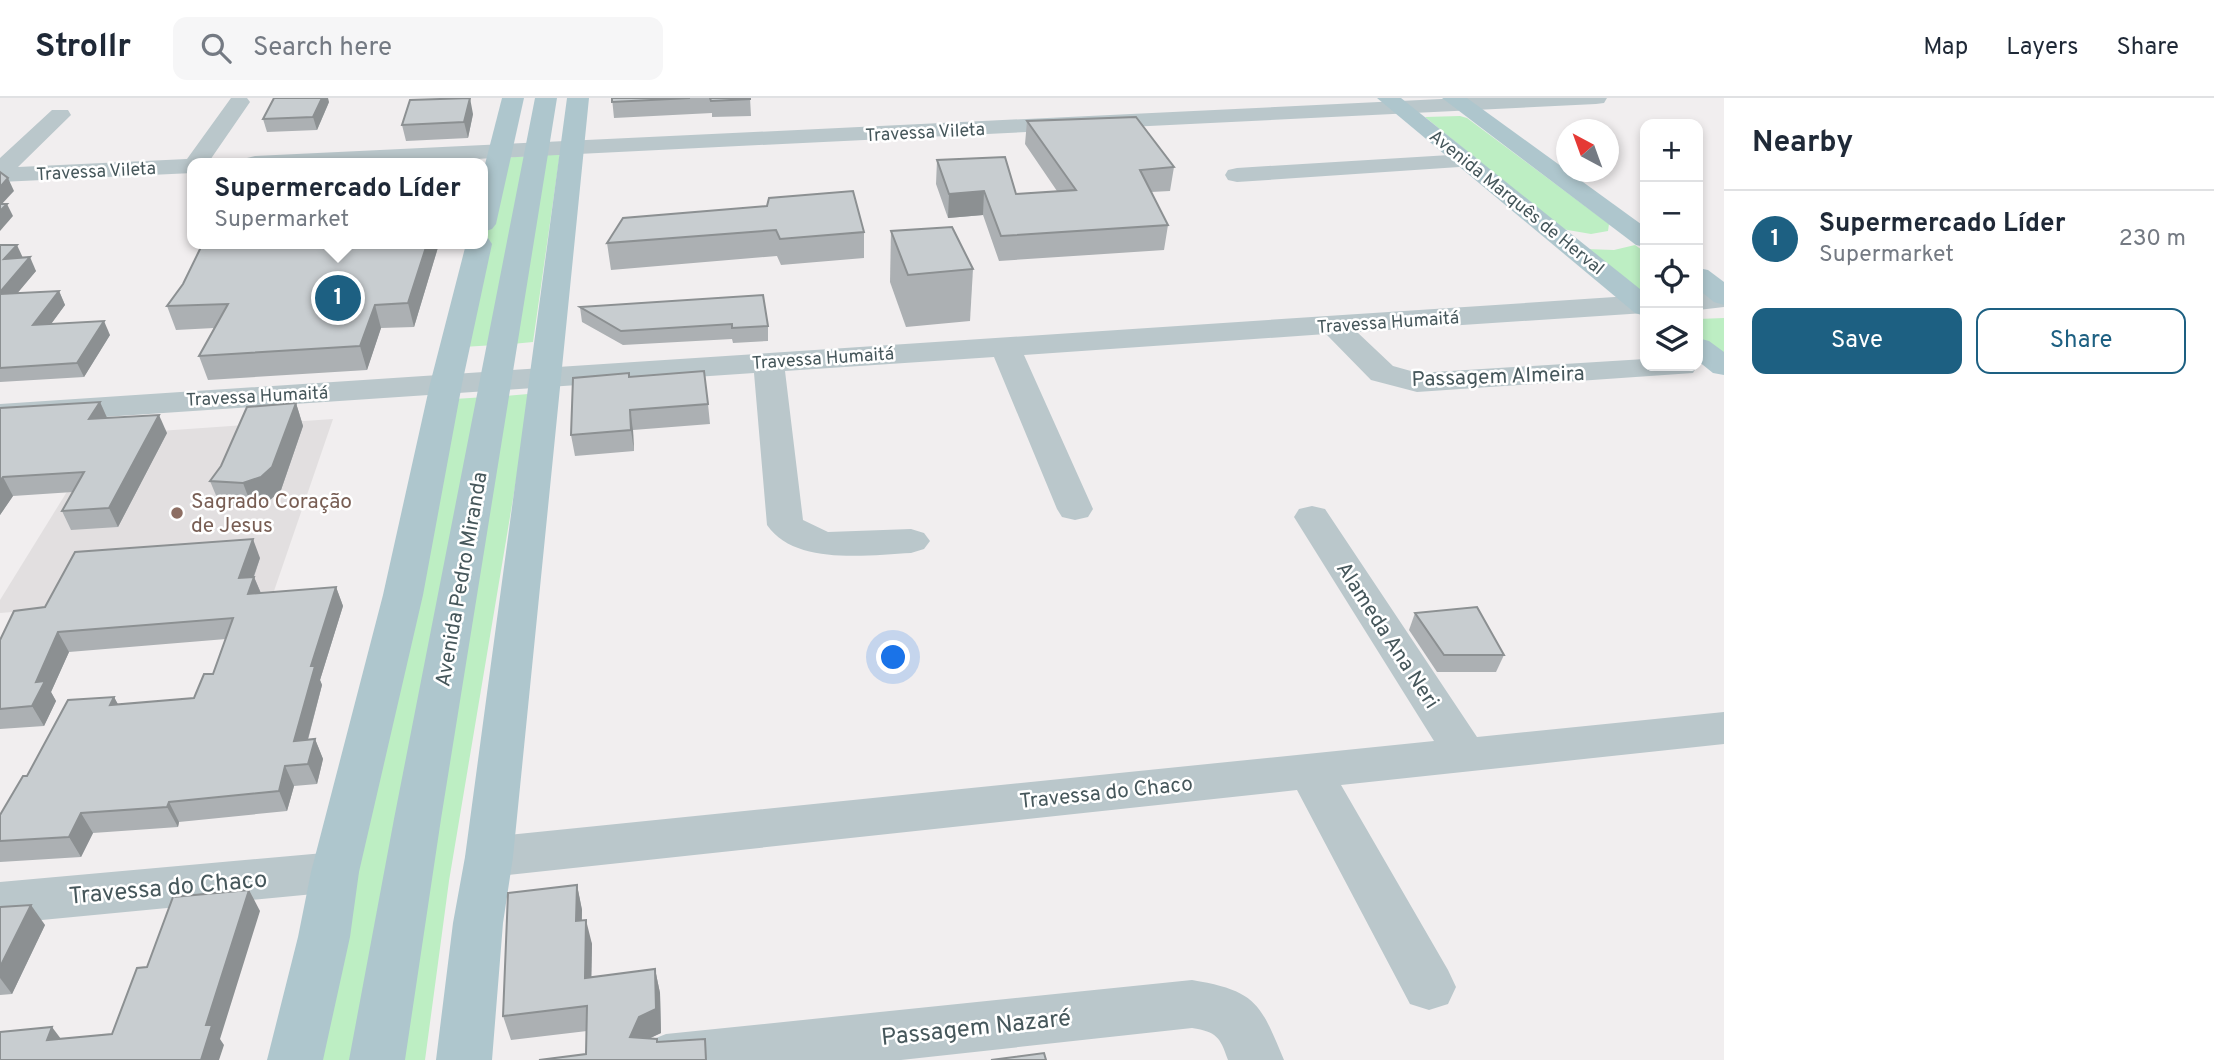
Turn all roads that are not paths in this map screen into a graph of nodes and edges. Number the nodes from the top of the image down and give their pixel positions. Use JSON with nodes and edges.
{"nodes":[{"id":1,"x":513,"y":98,"type":"edge"},
{"id":2,"x":545,"y":98,"type":"edge"},
{"id":3,"x":578,"y":98,"type":"edge"},
{"id":4,"x":1595,"y":98,"type":"edge"},
{"id":5,"x":1458,"y":101,"type":"edge"},
{"id":6,"x":239,"y":102,"type":"dead end"},
{"id":7,"x":1394,"y":103,"type":"edge"},
{"id":8,"x":60,"y":115,"type":"dead end"},
{"id":9,"x":537,"y":150,"type":"junction"},
{"id":10,"x":571,"y":150,"type":"junction"},
{"id":11,"x":499,"y":152,"type":"junction"},
{"id":12,"x":199,"y":158,"type":"edge"},
{"id":13,"x":366,"y":158,"type":"edge"},
{"id":14,"x":1466,"y":161,"type":"junction"},
{"id":15,"x":187,"y":165,"type":"edge"},
{"id":16,"x":0,"y":173,"type":"edge"},
{"id":17,"x":1237,"y":175,"type":"dead end"},
{"id":18,"x":488,"y":202,"type":"edge"},
{"id":19,"x":1553,"y":230,"type":"junction"},
{"id":20,"x":1621,"y":237,"type":"edge"},
{"id":21,"x":478,"y":249,"type":"edge"},
{"id":22,"x":1703,"y":280,"type":"edge"},
{"id":23,"x":1724,"y":297,"type":"edge"},
{"id":24,"x":1703,"y":300,"type":"edge"},
{"id":25,"x":1640,"y":302,"type":"edge"},
{"id":26,"x":1640,"y":305,"type":"edge"},
{"id":27,"x":1334,"y":326,"type":"junction"},
{"id":28,"x":1005,"y":347,"type":"junction"},
{"id":29,"x":769,"y":362,"type":"junction"},
{"id":30,"x":1640,"y":369,"type":"edge"},
{"id":31,"x":545,"y":376,"type":"junction"},
{"id":32,"x":498,"y":381,"type":"junction"},
{"id":33,"x":446,"y":384,"type":"junction"},
{"id":34,"x":0,"y":414,"type":"edge"},
{"id":35,"x":1075,"y":509,"type":"dead end"},
{"id":36,"x":1312,"y":517,"type":"dead end"},
{"id":37,"x":911,"y":541,"type":"dead end"},
{"id":38,"x":1724,"y":728,"type":"edge"},
{"id":39,"x":1464,"y":753,"type":"junction"},
{"id":40,"x":1309,"y":770,"type":"junction"},
{"id":41,"x":489,"y":857,"type":"junction"},
{"id":42,"x":335,"y":872,"type":"junction"},
{"id":43,"x":0,"y":903,"type":"edge"},
{"id":44,"x":1429,"y":987,"type":"dead end"},
{"id":45,"x":295,"y":1060,"type":"edge"},
{"id":46,"x":377,"y":1060,"type":"edge"},
{"id":47,"x":464,"y":1060,"type":"edge"},
{"id":48,"x":666,"y":1060,"type":"edge"},
{"id":49,"x":1256,"y":1060,"type":"edge"}],
"edges":[{"from":1,"to":11,"type":"main road"},
{"from":2,"to":9,"type":"main road","name":"Avenida Pedro Miranda"},
{"from":3,"to":10,"type":"main road"},
{"from":4,"to":5,"type":"street","name":"Travessa Vileta"},
{"from":5,"to":7,"type":"street","name":"Travessa Vileta"},
{"from":5,"to":20,"type":"main road","name":"Avenida Marquês de Herval"},
{"from":6,"to":12,"type":"street"},
{"from":7,"to":10,"type":"street","name":"Travessa Vileta"},
{"from":7,"to":14,"type":"main road","name":"Avenida Marquês de Herval"},
{"from":8,"to":16,"type":"street"},
{"from":9,"to":10,"type":"street","name":"Travessa Vileta"},
{"from":9,"to":11,"type":"street","name":"Travessa Vileta"},
{"from":9,"to":32,"type":"main road","name":"Avenida Pedro Miranda"},
{"from":10,"to":31,"type":"main road"},
{"from":11,"to":13,"type":"street","name":"Travessa Vileta"},
{"from":11,"to":18,"type":"main road"},
{"from":14,"to":17,"type":"street"},
{"from":14,"to":19,"type":"main road","name":"Avenida Marquês de Herval"},
{"from":15,"to":16,"type":"street","name":"Travessa Vileta"},
{"from":19,"to":20,"type":"main road"},
{"from":19,"to":25,"type":"main road","name":"Avenida Marquês de Herval"},
{"from":21,"to":33,"type":"main road"},
{"from":22,"to":23,"type":"main road"},
{"from":23,"to":24,"type":"street"},
{"from":26,"to":27,"type":"street","name":"Travessa Humaitá"},
{"from":27,"to":28,"type":"street","name":"Travessa Humaitá"},
{"from":27,"to":30,"type":"street","name":"Passagem Almeira"},
{"from":28,"to":29,"type":"street","name":"Travessa Humaitá"},
{"from":28,"to":35,"type":"street"},
{"from":29,"to":31,"type":"street","name":"Travessa Humaitá"},
{"from":29,"to":37,"type":"street"},
{"from":31,"to":32,"type":"street","name":"Travessa Humaitá"},
{"from":31,"to":41,"type":"main road"},
{"from":32,"to":33,"type":"street","name":"Travessa Humaitá"},
{"from":32,"to":46,"type":"main road","name":"Avenida Pedro Miranda"},
{"from":33,"to":34,"type":"street","name":"Travessa Humaitá"},
{"from":33,"to":42,"type":"main road"},
{"from":36,"to":39,"type":"street","name":"Alameda Ana Neri"},
{"from":38,"to":39,"type":"street","name":"Travessa do Chaco"},
{"from":39,"to":40,"type":"street","name":"Travessa do Chaco"},
{"from":40,"to":41,"type":"street","name":"Travessa do Chaco"},
{"from":40,"to":44,"type":"street"},
{"from":41,"to":47,"type":"main road"},
{"from":42,"to":43,"type":"street","name":"Travessa do Chaco"},
{"from":42,"to":45,"type":"main road"},
{"from":48,"to":49,"type":"street","name":"Passagem Nazaré"}]}
